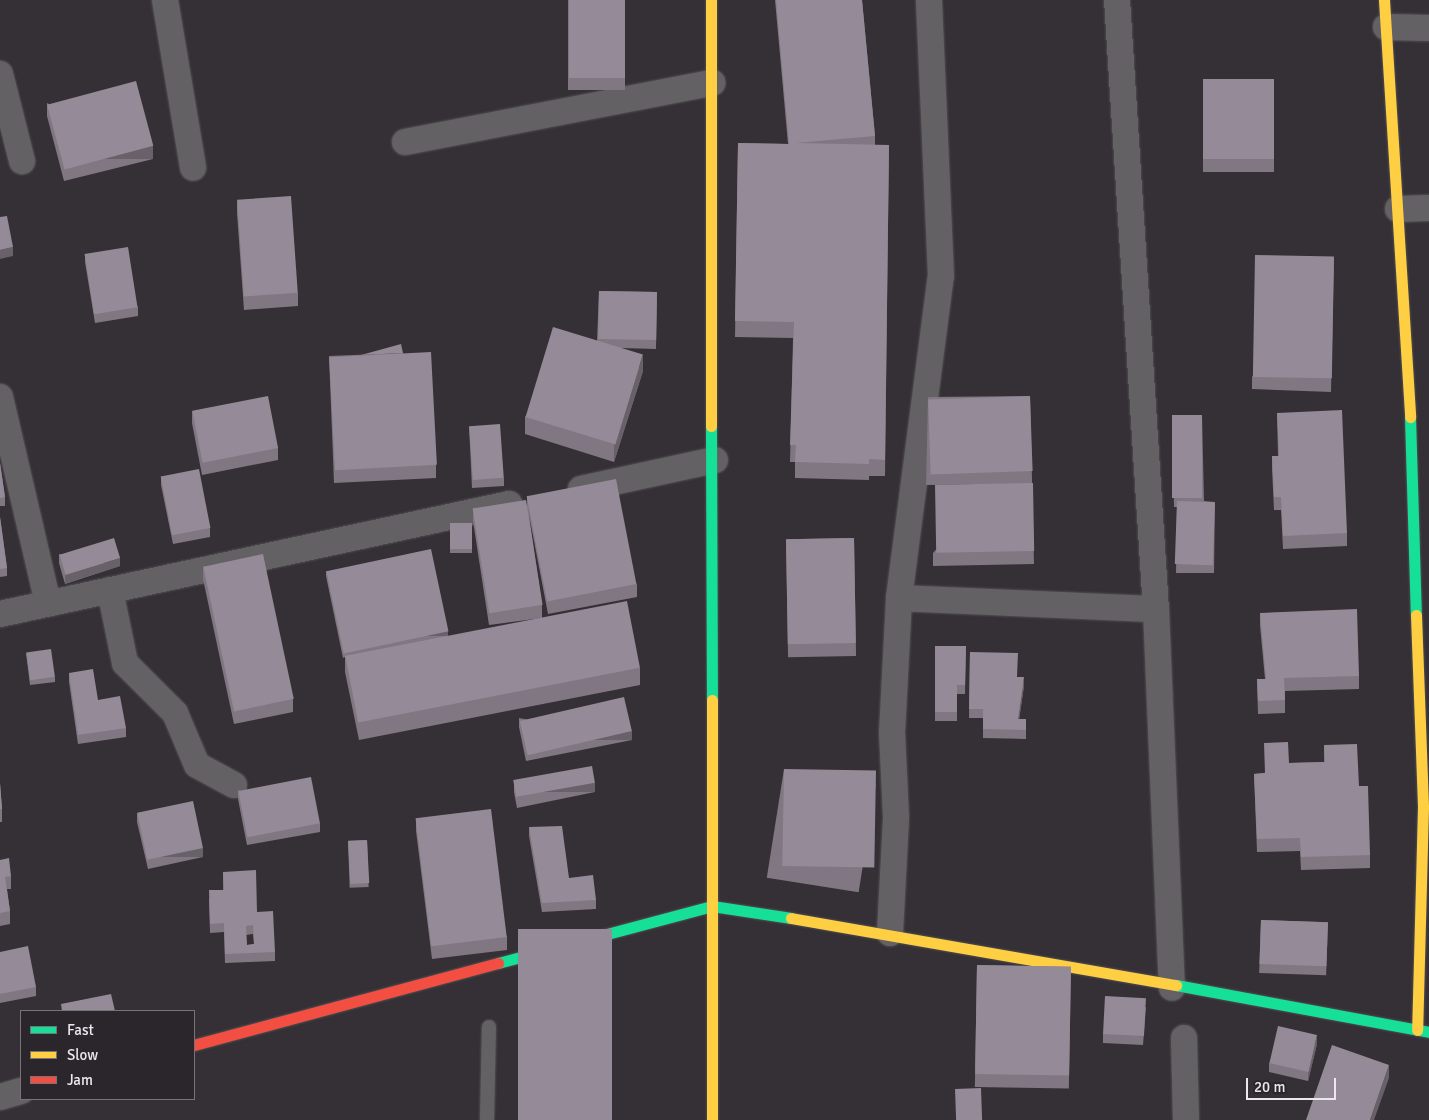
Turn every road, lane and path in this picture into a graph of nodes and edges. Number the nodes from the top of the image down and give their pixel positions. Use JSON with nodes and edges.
{"nodes":[{"id":1,"x":165,"y":0,"type":"edge"},
{"id":2,"x":711,"y":0,"type":"edge"},
{"id":3,"x":928,"y":0,"type":"edge"},
{"id":4,"x":1117,"y":0,"type":"edge"},
{"id":5,"x":1384,"y":0,"type":"edge"},
{"id":6,"x":1386,"y":27,"type":"junction"},
{"id":7,"x":1429,"y":28,"type":"edge"},
{"id":8,"x":0,"y":74,"type":"edge"},
{"id":9,"x":712,"y":83,"type":"junction"},
{"id":10,"x":405,"y":142,"type":"dead end"},
{"id":11,"x":22,"y":161,"type":"dead end"},
{"id":12,"x":193,"y":168,"type":"dead end"},
{"id":13,"x":1429,"y":208,"type":"edge"},
{"id":14,"x":1398,"y":209,"type":"junction"},
{"id":15,"x":0,"y":397,"type":"edge"},
{"id":16,"x":715,"y":460,"type":"junction"},
{"id":17,"x":559,"y":494,"type":"edge"},
{"id":18,"x":530,"y":500,"type":"edge"},
{"id":19,"x":110,"y":590,"type":"junction"},
{"id":20,"x":899,"y":598,"type":"junction"},
{"id":21,"x":48,"y":603,"type":"junction"},
{"id":22,"x":1156,"y":609,"type":"junction"},
{"id":23,"x":0,"y":614,"type":"edge"},
{"id":24,"x":234,"y":785,"type":"dead end"},
{"id":25,"x":712,"y":906,"type":"junction"},
{"id":26,"x":890,"y":933,"type":"junction"},
{"id":27,"x":1172,"y":988,"type":"junction"},
{"id":28,"x":489,"y":1027,"type":"dead end"},
{"id":29,"x":1423,"y":1031,"type":"edge"},
{"id":30,"x":1184,"y":1038,"type":"dead end"},
{"id":31,"x":195,"y":1045,"type":"edge"},
{"id":32,"x":20,"y":1091,"type":"edge"},
{"id":33,"x":0,"y":1097,"type":"edge"},
{"id":34,"x":487,"y":1120,"type":"edge"},
{"id":35,"x":712,"y":1120,"type":"edge"},
{"id":36,"x":1186,"y":1120,"type":"edge"}],
"edges":[{"from":1,"to":12,"type":"street"},
{"from":2,"to":9,"type":"street"},
{"from":3,"to":20,"type":"street"},
{"from":4,"to":22,"type":"street"},
{"from":5,"to":6,"type":"street"},
{"from":6,"to":7,"type":"street"},
{"from":6,"to":14,"type":"street"},
{"from":8,"to":11,"type":"street"},
{"from":9,"to":10,"type":"street"},
{"from":9,"to":16,"type":"street"},
{"from":13,"to":14,"type":"street"},
{"from":14,"to":29,"type":"street"},
{"from":15,"to":21,"type":"street"},
{"from":16,"to":17,"type":"street"},
{"from":16,"to":25,"type":"street"},
{"from":18,"to":19,"type":"street"},
{"from":19,"to":21,"type":"street"},
{"from":19,"to":24,"type":"street"},
{"from":20,"to":22,"type":"street"},
{"from":20,"to":26,"type":"street"},
{"from":21,"to":23,"type":"street"},
{"from":22,"to":27,"type":"street"},
{"from":25,"to":26,"type":"street"},
{"from":25,"to":31,"type":"street"},
{"from":25,"to":35,"type":"street"},
{"from":26,"to":27,"type":"street"},
{"from":27,"to":29,"type":"street"},
{"from":28,"to":34,"type":"lane"},
{"from":30,"to":36,"type":"street"},
{"from":32,"to":33,"type":"street"}]}
